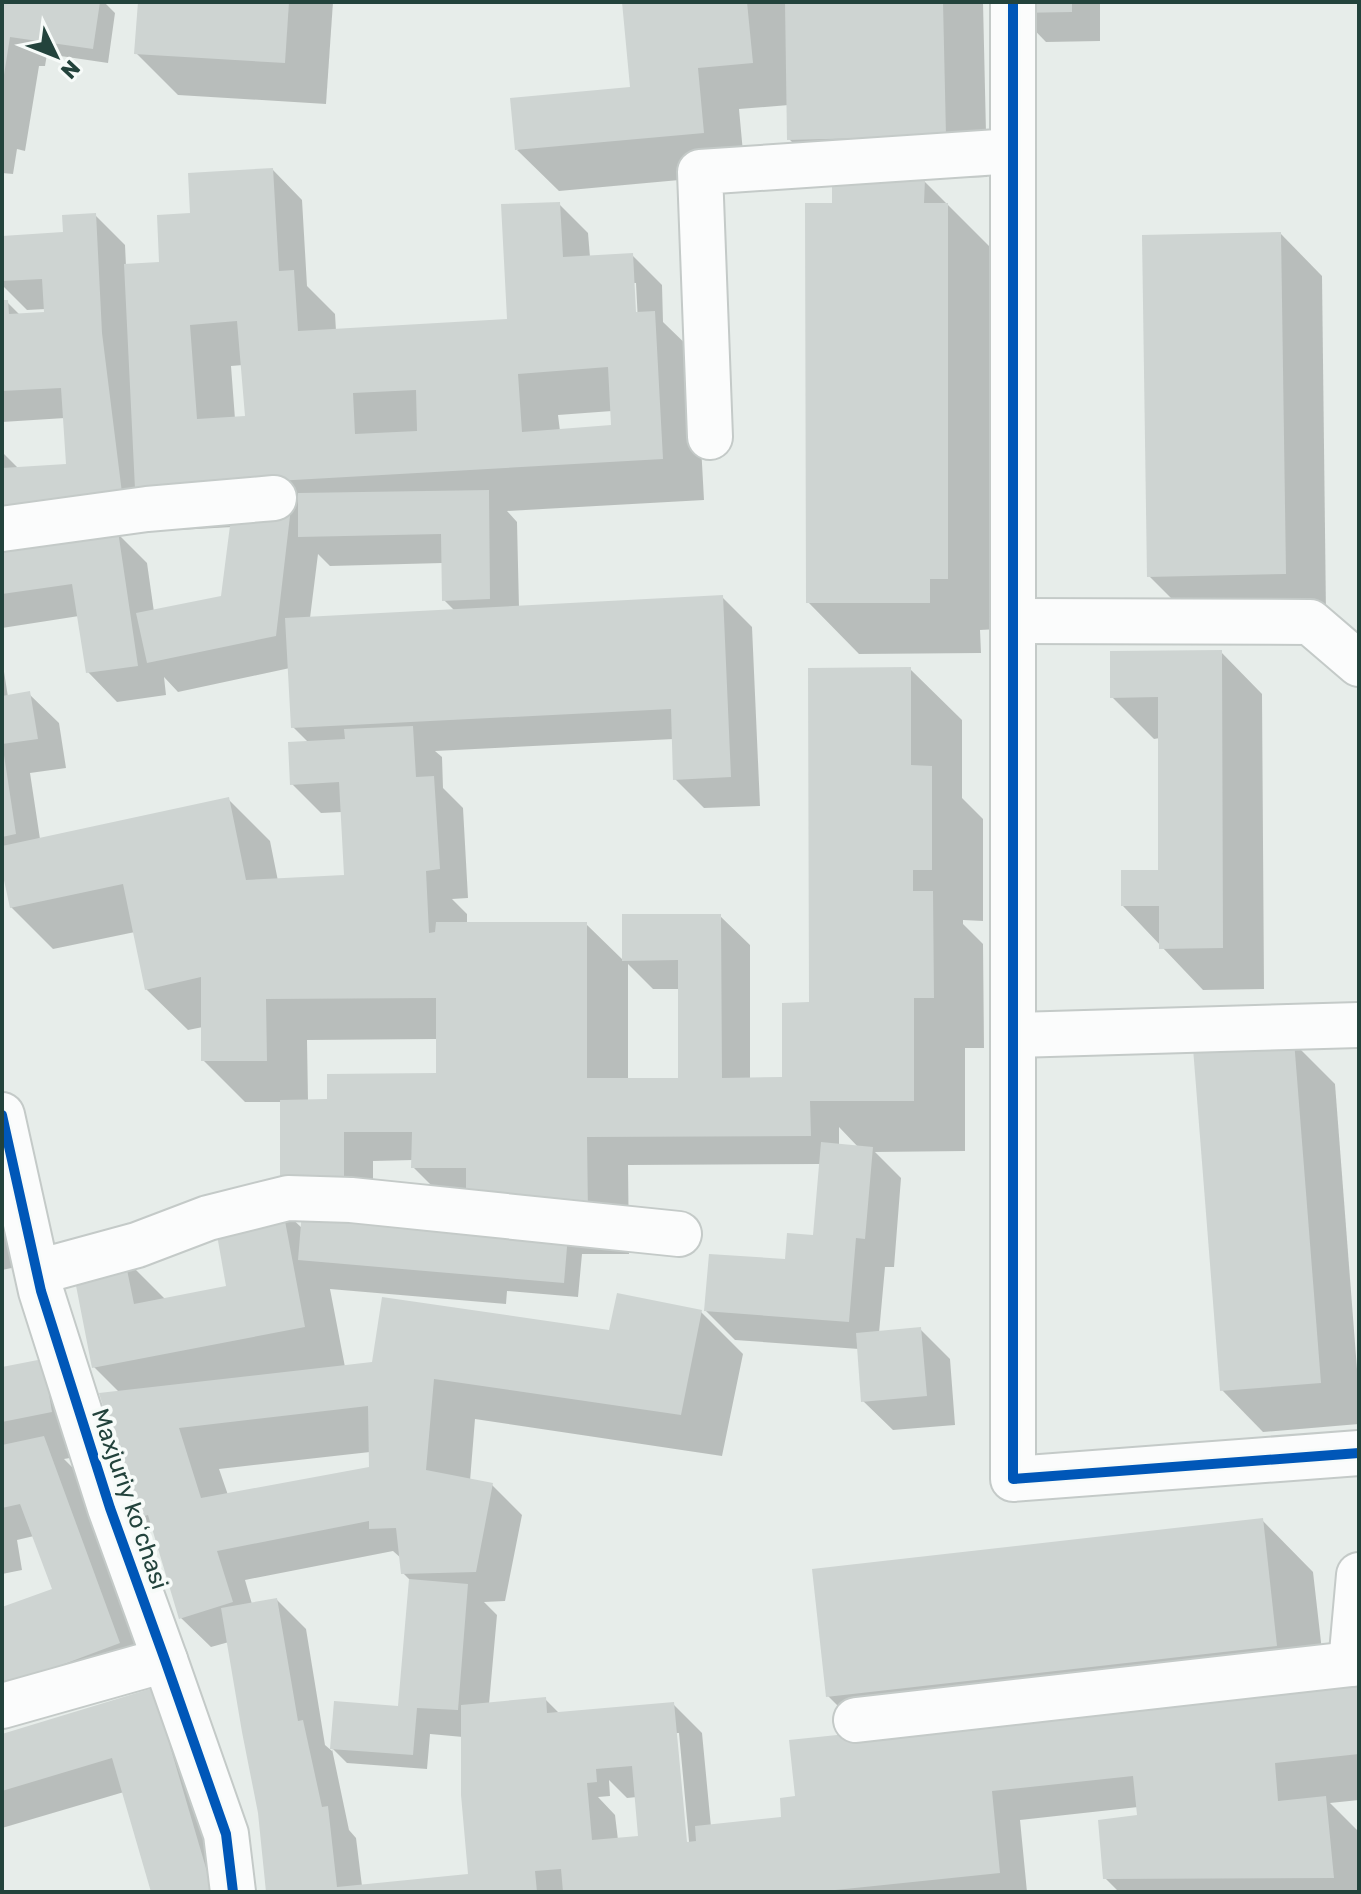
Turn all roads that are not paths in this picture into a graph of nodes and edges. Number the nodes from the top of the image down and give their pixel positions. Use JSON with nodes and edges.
{"nodes":[{"id":1,"x":1013,"y":2,"type":"edge"},
{"id":2,"x":1013,"y":151,"type":"junction"},
{"id":3,"x":710,"y":437,"type":"dead end"},
{"id":4,"x":274,"y":498,"type":"dead end"},
{"id":5,"x":2,"y":529,"type":"edge"},
{"id":6,"x":1013,"y":621,"type":"junction"},
{"id":7,"x":1359,"y":664,"type":"edge"},
{"id":8,"x":1359,"y":1025,"type":"edge"},
{"id":9,"x":1013,"y":1035,"type":"junction"},
{"id":10,"x":2,"y":1115,"type":"edge"},
{"id":11,"x":679,"y":1234,"type":"dead end"},
{"id":12,"x":38,"y":1272,"type":"junction"},
{"id":13,"x":1359,"y":1453,"type":"edge"},
{"id":14,"x":1359,"y":1575,"type":"edge"},
{"id":15,"x":165,"y":1660,"type":"junction"},
{"id":16,"x":1355,"y":1664,"type":"edge"},
{"id":17,"x":2,"y":1706,"type":"edge"},
{"id":18,"x":856,"y":1720,"type":"dead end"},
{"id":19,"x":233,"y":1892,"type":"edge"}],
"edges":[{"from":1,"to":2,"type":"street"},
{"from":2,"to":3,"type":"street"},
{"from":2,"to":6,"type":"street"},
{"from":4,"to":5,"type":"street"},
{"from":6,"to":7,"type":"street"},
{"from":6,"to":9,"type":"street"},
{"from":8,"to":9,"type":"street"},
{"from":9,"to":13,"type":"street"},
{"from":10,"to":12,"type":"street","name":"Maxjuriy koʻchasi"},
{"from":11,"to":12,"type":"street"},
{"from":12,"to":15,"type":"street","name":"Maxjuriy koʻchasi"},
{"from":14,"to":16,"type":"street"},
{"from":15,"to":17,"type":"street"},
{"from":15,"to":19,"type":"street","name":"Maxjuriy koʻchasi"},
{"from":16,"to":18,"type":"street"}]}
